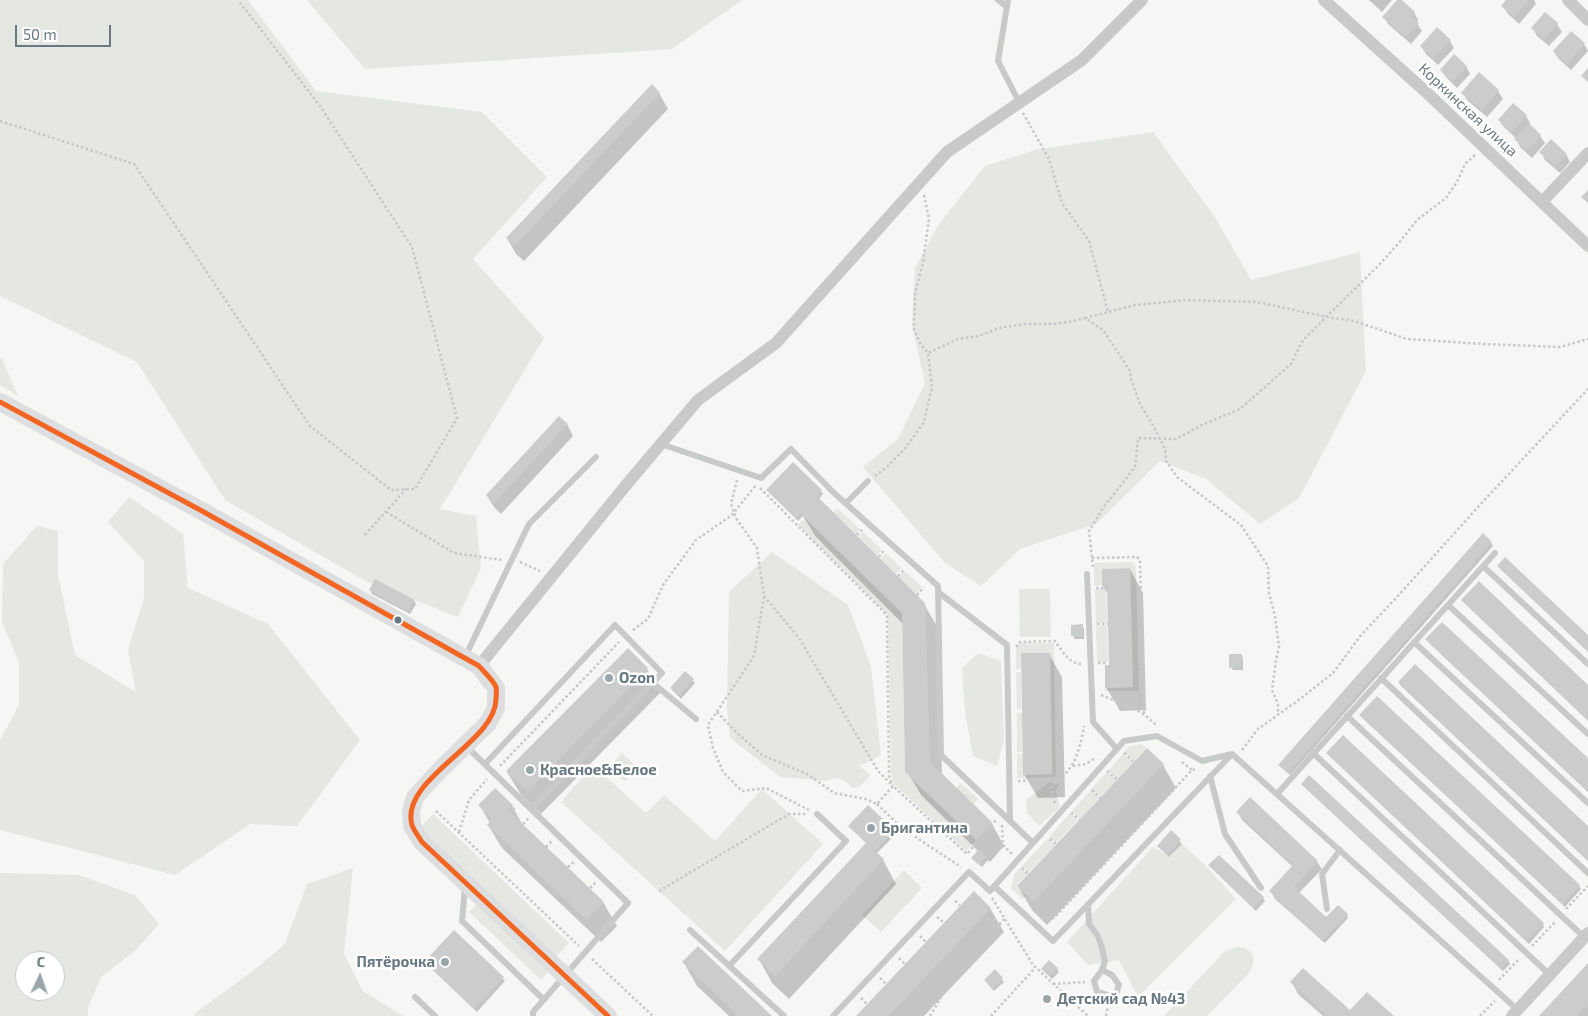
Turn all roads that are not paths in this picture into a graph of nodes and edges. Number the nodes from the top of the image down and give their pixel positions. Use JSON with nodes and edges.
{"nodes":[{"id":1,"x":998,"y":0,"type":"edge"},
{"id":2,"x":1142,"y":0,"type":"edge"},
{"id":3,"x":1324,"y":0,"type":"edge"},
{"id":4,"x":1568,"y":0,"type":"edge"},
{"id":5,"x":1007,"y":3,"type":"edge"},
{"id":6,"x":1588,"y":20,"type":"edge"},
{"id":7,"x":1018,"y":103,"type":"junction"},
{"id":8,"x":1588,"y":152,"type":"edge"},
{"id":9,"x":1542,"y":202,"type":"junction"},
{"id":10,"x":1588,"y":246,"type":"edge"},
{"id":11,"x":0,"y":402,"type":"edge"},
{"id":12,"x":661,"y":444,"type":"junction"},
{"id":13,"x":596,"y":457,"type":"dead end"},
{"id":14,"x":868,"y":481,"type":"road end"},
{"id":15,"x":846,"y":503,"type":"junction"},
{"id":16,"x":1495,"y":553,"type":"dead end"},
{"id":17,"x":1483,"y":566,"type":"junction"},
{"id":18,"x":1087,"y":574,"type":"dead end"},
{"id":19,"x":938,"y":592,"type":"junction"},
{"id":20,"x":1448,"y":605,"type":"junction"},
{"id":21,"x":1414,"y":642,"type":"junction"},
{"id":22,"x":472,"y":662,"type":"junction"},
{"id":23,"x":1588,"y":664,"type":"edge"},
{"id":24,"x":1381,"y":678,"type":"junction"},
{"id":25,"x":654,"y":683,"type":"junction"},
{"id":26,"x":1347,"y":716,"type":"junction"},
{"id":27,"x":696,"y":719,"type":"dead end"},
{"id":28,"x":1588,"y":734,"type":"edge"},
{"id":29,"x":466,"y":745,"type":"junction"},
{"id":30,"x":1115,"y":747,"type":"junction"},
{"id":31,"x":1314,"y":753,"type":"junction"},
{"id":32,"x":1234,"y":756,"type":"junction"},
{"id":33,"x":485,"y":764,"type":"junction"},
{"id":34,"x":1210,"y":776,"type":"junction"},
{"id":35,"x":1277,"y":794,"type":"junction"},
{"id":36,"x":1588,"y":804,"type":"edge"},
{"id":37,"x":531,"y":809,"type":"junction"},
{"id":38,"x":817,"y":814,"type":"road end"},
{"id":39,"x":1009,"y":823,"type":"junction"},
{"id":40,"x":1033,"y":843,"type":"junction"},
{"id":41,"x":1340,"y":850,"type":"junction"},
{"id":42,"x":1588,"y":873,"type":"edge"},
{"id":43,"x":466,"y":883,"type":"junction"},
{"id":44,"x":994,"y":886,"type":"junction"},
{"id":45,"x":1261,"y":888,"type":"dead end"},
{"id":46,"x":1088,"y":905,"type":"junction"},
{"id":47,"x":1327,"y":909,"type":"dead end"},
{"id":48,"x":690,"y":930,"type":"dead end"},
{"id":49,"x":1586,"y":935,"type":"edge"},
{"id":50,"x":729,"y":966,"type":"junction"},
{"id":51,"x":1102,"y":970,"type":"junction"},
{"id":52,"x":1550,"y":975,"type":"junction"},
{"id":53,"x":565,"y":976,"type":"junction"},
{"id":54,"x":415,"y":997,"type":"dead end"},
{"id":55,"x":544,"y":1000,"type":"junction"},
{"id":56,"x":1515,"y":1013,"type":"edge"},
{"id":57,"x":434,"y":1016,"type":"edge"},
{"id":58,"x":533,"y":1016,"type":"edge"},
{"id":59,"x":608,"y":1016,"type":"edge"},
{"id":60,"x":784,"y":1016,"type":"edge"},
{"id":61,"x":833,"y":1016,"type":"edge"}],
"edges":[{"from":1,"to":5,"type":"lane"},
{"from":2,"to":7,"type":"street"},
{"from":3,"to":9,"type":"street","name":"Коркинская улица"},
{"from":4,"to":6,"type":"street"},
{"from":5,"to":7,"type":"lane"},
{"from":7,"to":12,"type":"street"},
{"from":8,"to":9,"type":"street"},
{"from":9,"to":10,"type":"street","name":"Коркинская улица"},
{"from":11,"to":22,"type":"main road"},
{"from":12,"to":15,"type":"lane"},
{"from":12,"to":22,"type":"street"},
{"from":13,"to":22,"type":"lane"},
{"from":14,"to":15,"type":"lane"},
{"from":15,"to":19,"type":"lane"},
{"from":16,"to":17,"type":"lane"},
{"from":17,"to":20,"type":"lane"},
{"from":17,"to":23,"type":"lane"},
{"from":18,"to":30,"type":"lane"},
{"from":19,"to":39,"type":"lane"},
{"from":19,"to":39,"type":"lane"},
{"from":20,"to":21,"type":"lane"},
{"from":20,"to":28,"type":"lane"},
{"from":21,"to":24,"type":"lane"},
{"from":21,"to":36,"type":"lane"},
{"from":22,"to":29,"type":"main road"},
{"from":24,"to":26,"type":"lane"},
{"from":24,"to":42,"type":"lane"},
{"from":25,"to":27,"type":"lane"},
{"from":25,"to":33,"type":"lane"},
{"from":25,"to":37,"type":"lane"},
{"from":26,"to":31,"type":"lane"},
{"from":26,"to":49,"type":"lane"},
{"from":29,"to":33,"type":"lane"},
{"from":29,"to":43,"type":"main road"},
{"from":30,"to":32,"type":"lane"},
{"from":30,"to":40,"type":"lane"},
{"from":31,"to":35,"type":"lane"},
{"from":31,"to":52,"type":"lane"},
{"from":32,"to":34,"type":"lane"},
{"from":32,"to":35,"type":"lane"},
{"from":33,"to":37,"type":"lane"},
{"from":34,"to":45,"type":"lane"},
{"from":34,"to":46,"type":"lane"},
{"from":35,"to":41,"type":"lane"},
{"from":37,"to":53,"type":"lane"},
{"from":38,"to":50,"type":"lane"},
{"from":39,"to":40,"type":"lane"},
{"from":40,"to":44,"type":"lane"},
{"from":41,"to":47,"type":"lane"},
{"from":41,"to":56,"type":"lane"},
{"from":43,"to":53,"type":"main road"},
{"from":43,"to":55,"type":"lane"},
{"from":44,"to":46,"type":"lane"},
{"from":44,"to":61,"type":"lane"},
{"from":46,"to":51,"type":"lane"},
{"from":48,"to":50,"type":"lane"},
{"from":49,"to":52,"type":"street"},
{"from":50,"to":60,"type":"lane"},
{"from":51,"to":51,"type":"lane"},
{"from":52,"to":56,"type":"street"},
{"from":53,"to":55,"type":"lane"},
{"from":53,"to":59,"type":"main road"},
{"from":54,"to":57,"type":"lane"},
{"from":55,"to":58,"type":"lane"}]}
